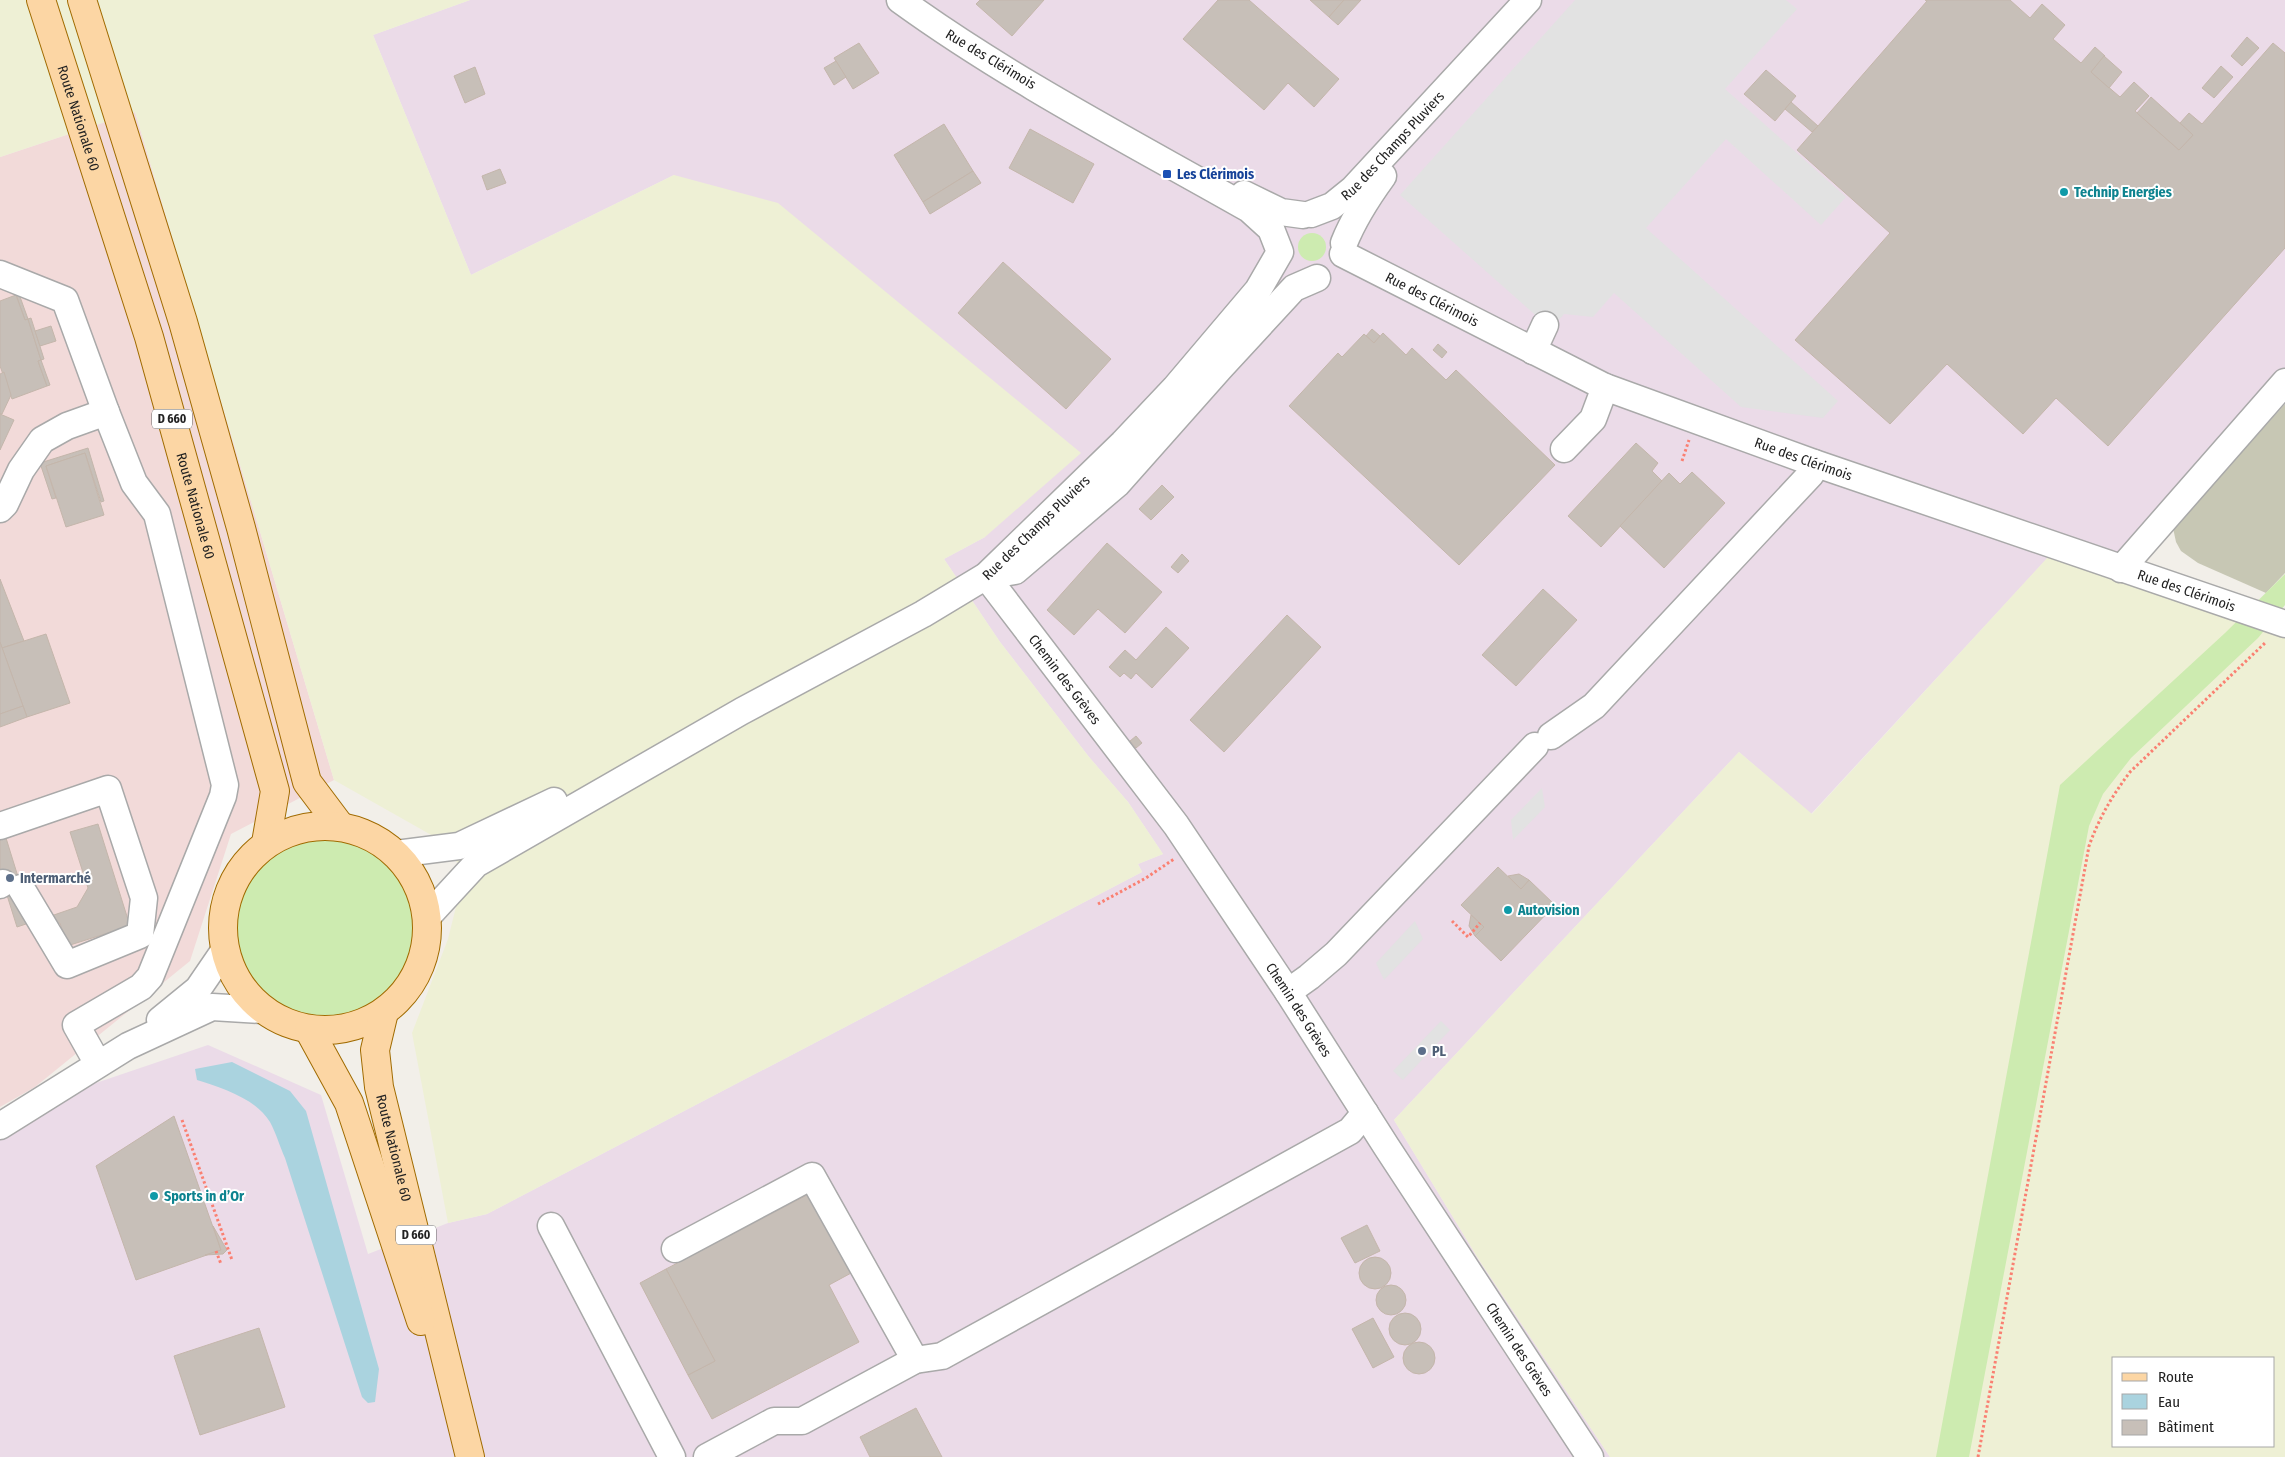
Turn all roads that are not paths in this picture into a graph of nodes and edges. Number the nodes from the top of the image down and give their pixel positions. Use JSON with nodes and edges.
{"nodes":[{"id":1,"x":41,"y":0,"type":"edge"},
{"id":2,"x":82,"y":0,"type":"edge"},
{"id":3,"x":900,"y":0,"type":"edge"},
{"id":4,"x":1528,"y":0,"type":"edge"},
{"id":5,"x":1466,"y":68,"type":"junction"},
{"id":6,"x":1084,"y":115,"type":"junction"},
{"id":7,"x":1307,"y":215,"type":"junction"},
{"id":8,"x":1343,"y":248,"type":"junction"},
{"id":9,"x":1280,"y":252,"type":"junction"},
{"id":10,"x":0,"y":274,"type":"edge"},
{"id":11,"x":1316,"y":278,"type":"junction"},
{"id":12,"x":1545,"y":325,"type":"dead end"},
{"id":13,"x":1533,"y":351,"type":"junction"},
{"id":14,"x":2285,"y":382,"type":"edge"},
{"id":15,"x":1605,"y":387,"type":"junction"},
{"id":16,"x":106,"y":412,"type":"junction"},
{"id":17,"x":1564,"y":449,"type":"dead end"},
{"id":18,"x":1814,"y":463,"type":"junction"},
{"id":19,"x":0,"y":509,"type":"edge"},
{"id":20,"x":2121,"y":568,"type":"junction"},
{"id":21,"x":986,"y":576,"type":"junction"},
{"id":22,"x":2283,"y":623,"type":"edge"},
{"id":23,"x":742,"y":711,"type":"junction"},
{"id":24,"x":0,"y":826,"type":"edge"},
{"id":25,"x":340,"y":826,"type":"junction"},
{"id":26,"x":266,"y":843,"type":"junction"},
{"id":27,"x":396,"y":854,"type":"junction"},
{"id":28,"x":8,"y":886,"type":"edge"},
{"id":29,"x":428,"y":916,"type":"junction"},
{"id":30,"x":224,"y":951,"type":"junction"},
{"id":31,"x":1288,"y":992,"type":"junction"},
{"id":32,"x":262,"y":1010,"type":"junction"},
{"id":33,"x":384,"y":1012,"type":"junction"},
{"id":34,"x":309,"y":1030,"type":"junction"},
{"id":35,"x":128,"y":1046,"type":"junction"},
{"id":36,"x":98,"y":1064,"type":"junction"},
{"id":37,"x":1365,"y":1112,"type":"junction"},
{"id":38,"x":0,"y":1126,"type":"edge"},
{"id":39,"x":551,"y":1226,"type":"dead end"},
{"id":40,"x":674,"y":1249,"type":"dead end"},
{"id":41,"x":915,"y":1360,"type":"junction"},
{"id":42,"x":467,"y":1457,"type":"edge"},
{"id":43,"x":470,"y":1457,"type":"edge"},
{"id":44,"x":672,"y":1457,"type":"edge"},
{"id":45,"x":707,"y":1457,"type":"edge"},
{"id":46,"x":1590,"y":1457,"type":"edge"}],
"edges":[{"from":1,"to":26,"type":"main road","name":"Route Nationale 60","number":"D 660"},
{"from":2,"to":25,"type":"main road","number":"D 660"},
{"from":3,"to":6,"type":"street","name":"Rue des Clérimois"},
{"from":4,"to":5,"type":"street","name":"Rue des Champs Pluviers"},
{"from":5,"to":7,"type":"street","name":"Rue des Champs Pluviers"},
{"from":5,"to":8,"type":"street","name":"Rue des Champs Pluviers"},
{"from":6,"to":7,"type":"street","name":"Rue des Clérimois"},
{"from":6,"to":9,"type":"street","name":"Rue des Clérimois"},
{"from":7,"to":8,"type":"street"},
{"from":7,"to":9,"type":"street"},
{"from":8,"to":11,"type":"street"},
{"from":8,"to":13,"type":"street","name":"Rue des Clérimois"},
{"from":9,"to":11,"type":"street"},
{"from":9,"to":21,"type":"street","name":"Rue des Champs Pluviers"},
{"from":10,"to":16,"type":"street"},
{"from":11,"to":21,"type":"street","name":"Rue des Champs Pluviers"},
{"from":12,"to":13,"type":"street"},
{"from":13,"to":15,"type":"street","name":"Rue des Clérimois"},
{"from":14,"to":20,"type":"street"},
{"from":15,"to":17,"type":"street"},
{"from":15,"to":18,"type":"street","name":"Rue des Clérimois"},
{"from":16,"to":19,"type":"street"},
{"from":16,"to":36,"type":"street"},
{"from":18,"to":20,"type":"street","name":"Rue des Clérimois"},
{"from":18,"to":31,"type":"street"},
{"from":20,"to":22,"type":"street","name":"Rue des Clérimois"},
{"from":21,"to":23,"type":"street"},
{"from":21,"to":31,"type":"street","name":"Chemin des Grèves"},
{"from":23,"to":27,"type":"street"},
{"from":23,"to":29,"type":"street"},
{"from":24,"to":28,"type":"street"},
{"from":25,"to":26,"type":"main road"},
{"from":25,"to":27,"type":"main road"},
{"from":26,"to":30,"type":"main road"},
{"from":27,"to":29,"type":"main road"},
{"from":29,"to":33,"type":"main road"},
{"from":30,"to":32,"type":"main road"},
{"from":30,"to":35,"type":"street"},
{"from":31,"to":37,"type":"street","name":"Chemin des Grèves"},
{"from":32,"to":34,"type":"main road"},
{"from":32,"to":35,"type":"street"},
{"from":33,"to":34,"type":"main road"},
{"from":33,"to":43,"type":"main road","name":"Route Nationale 60","number":"D 660"},
{"from":34,"to":42,"type":"main road","name":"Route Nationale 60","number":"D 660"},
{"from":35,"to":36,"type":"street"},
{"from":36,"to":38,"type":"street"},
{"from":37,"to":41,"type":"street"},
{"from":37,"to":46,"type":"street","name":"Chemin des Grèves"},
{"from":39,"to":44,"type":"street"},
{"from":40,"to":41,"type":"street"},
{"from":41,"to":45,"type":"street"}]}
